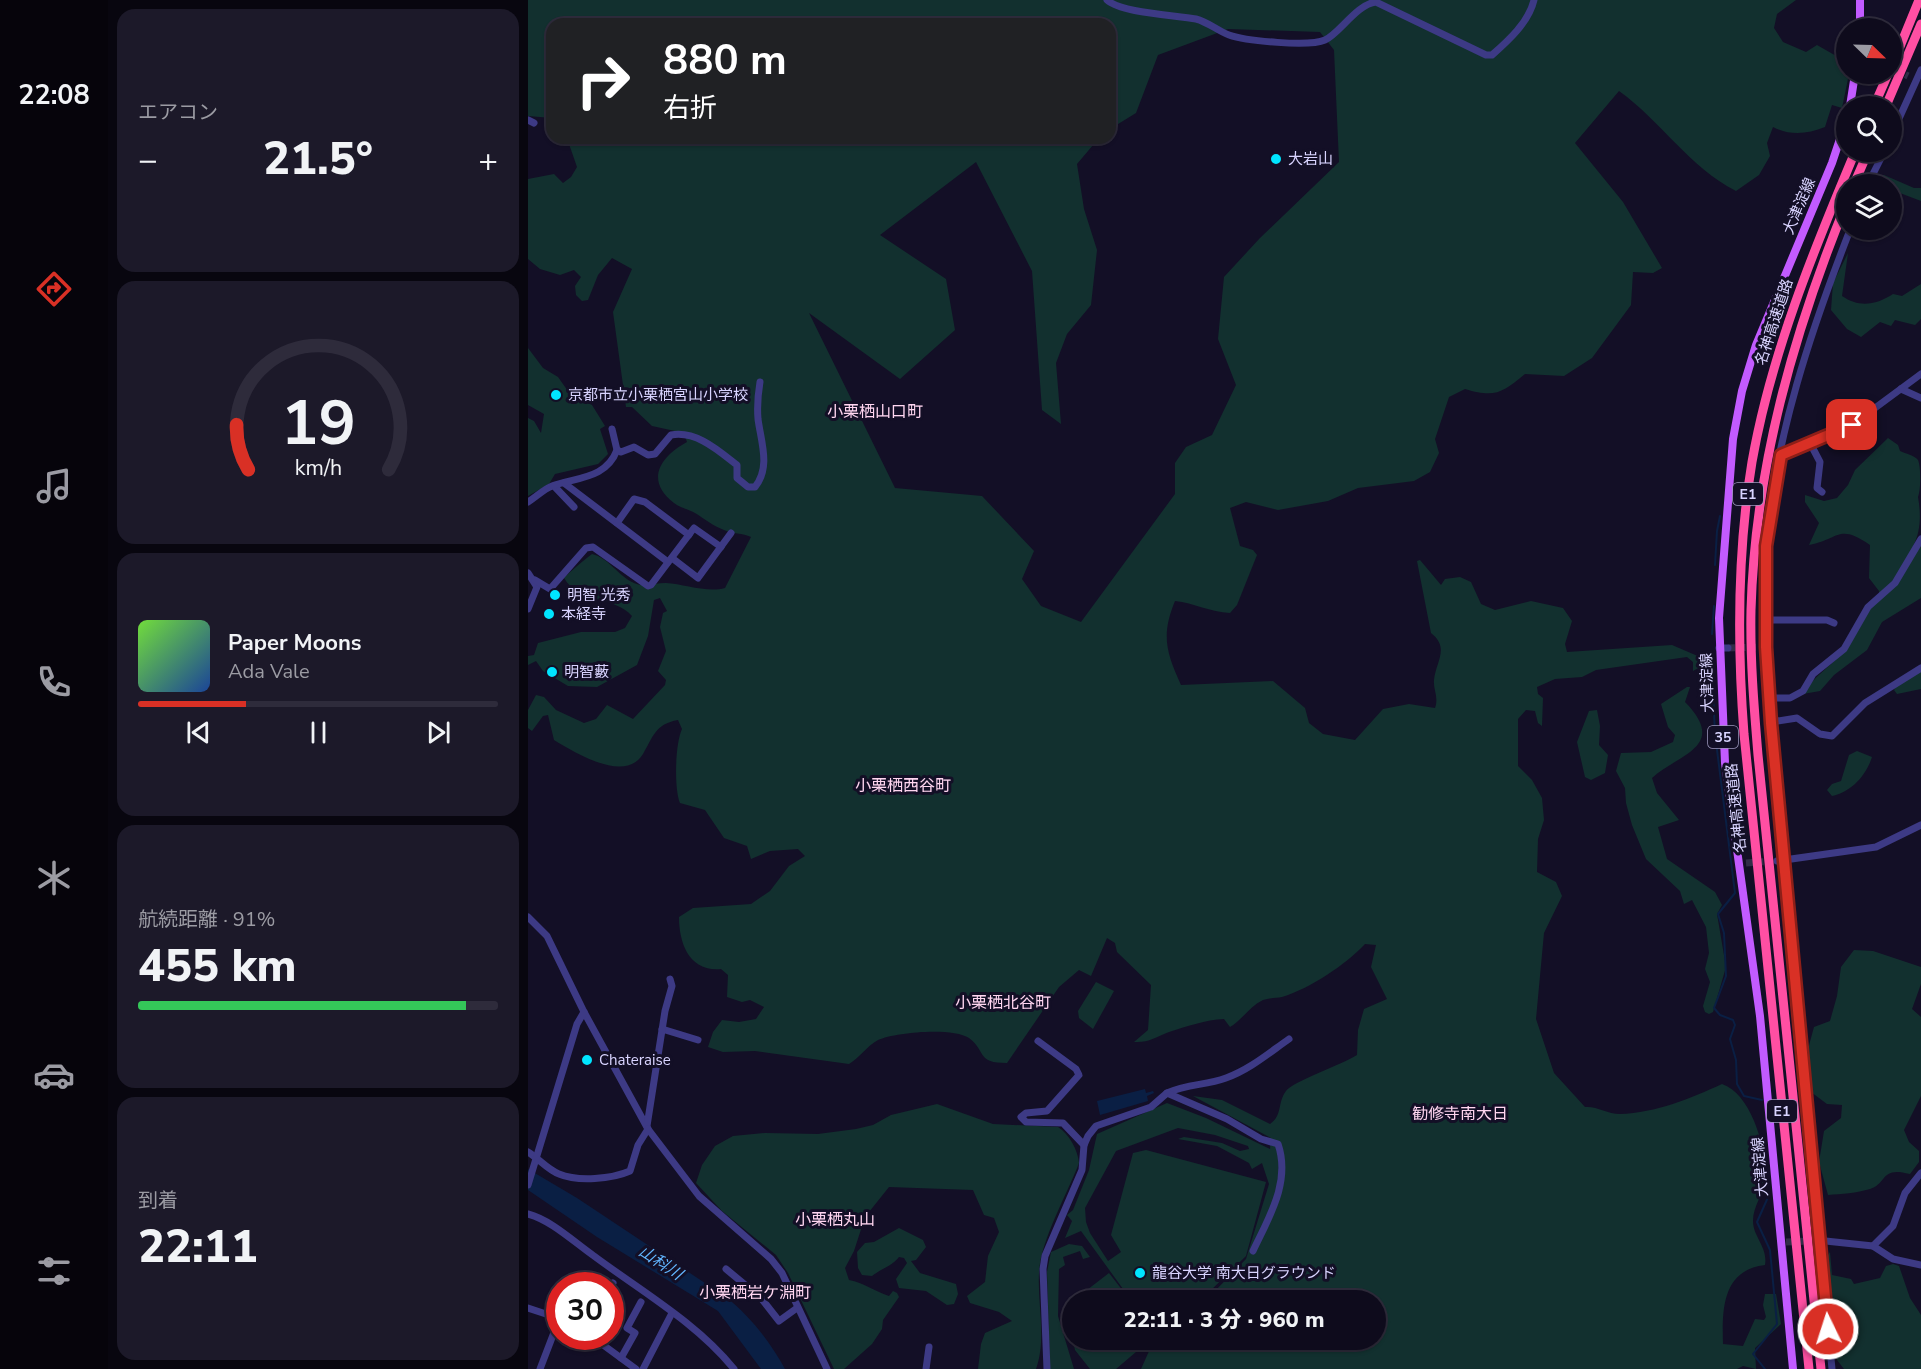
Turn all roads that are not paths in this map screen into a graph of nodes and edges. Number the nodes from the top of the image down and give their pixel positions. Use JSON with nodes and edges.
{"nodes":[{"id":1,"x":1107,"y":0,"type":"edge"},
{"id":2,"x":1534,"y":0,"type":"edge"},
{"id":3,"x":1860,"y":0,"type":"edge"},
{"id":4,"x":1919,"y":0,"type":"edge"},
{"id":5,"x":1860,"y":18,"type":"edge"},
{"id":6,"x":1921,"y":24,"type":"edge"},
{"id":7,"x":1902,"y":42,"type":"edge"},
{"id":8,"x":1921,"y":70,"type":"edge"},
{"id":9,"x":1908,"y":76,"type":"tunnel mouth"},
{"id":10,"x":1916,"y":81,"type":"junction"},
{"id":11,"x":1890,"y":96,"type":"edge"},
{"id":12,"x":1902,"y":112,"type":"edge"},
{"id":13,"x":1836,"y":151,"type":"edge"},
{"id":14,"x":1852,"y":162,"type":"edge"},
{"id":15,"x":1836,"y":230,"type":"edge"},
{"id":16,"x":1846,"y":240,"type":"edge"},
{"id":17,"x":1921,"y":374,"type":"edge"},
{"id":18,"x":760,"y":382,"type":"dead end"},
{"id":19,"x":1901,"y":389,"type":"junction"},
{"id":20,"x":1921,"y":398,"type":"edge"},
{"id":21,"x":612,"y":429,"type":"dead end"},
{"id":22,"x":1810,"y":443,"type":"junction"},
{"id":23,"x":616,"y":450,"type":"junction"},
{"id":24,"x":1781,"y":455,"type":"junction"},
{"id":25,"x":564,"y":483,"type":"junction"},
{"id":26,"x":554,"y":486,"type":"junction"},
{"id":27,"x":1822,"y":492,"type":"dead end"},
{"id":28,"x":528,"y":502,"type":"edge"},
{"id":29,"x":574,"y":507,"type":"dead end"},
{"id":30,"x":617,"y":523,"type":"junction"},
{"id":31,"x":731,"y":533,"type":"dead end"},
{"id":32,"x":689,"y":535,"type":"junction"},
{"id":33,"x":1921,"y":539,"type":"edge"},
{"id":34,"x":721,"y":547,"type":"junction"},
{"id":35,"x":670,"y":560,"type":"junction"},
{"id":36,"x":528,"y":573,"type":"edge"},
{"id":37,"x":535,"y":580,"type":"junction"},
{"id":38,"x":528,"y":609,"type":"edge"},
{"id":39,"x":1766,"y":620,"type":"junction"},
{"id":40,"x":1834,"y":623,"type":"dead end"},
{"id":41,"x":1921,"y":668,"type":"edge"},
{"id":42,"x":1769,"y":698,"type":"junction"},
{"id":43,"x":1771,"y":723,"type":"junction"},
{"id":44,"x":1921,"y":825,"type":"edge"},
{"id":45,"x":1785,"y":858,"type":"junction"},
{"id":46,"x":1777,"y":861,"type":"tunnel mouth"},
{"id":47,"x":528,"y":917,"type":"edge"},
{"id":48,"x":670,"y":979,"type":"dead end"},
{"id":49,"x":584,"y":1012,"type":"junction"},
{"id":50,"x":662,"y":1029,"type":"junction"},
{"id":51,"x":1289,"y":1039,"type":"dead end"},
{"id":52,"x":698,"y":1040,"type":"dead end"},
{"id":53,"x":1038,"y":1041,"type":"dead end"},
{"id":54,"x":1167,"y":1093,"type":"junction"},
{"id":55,"x":648,"y":1128,"type":"junction"},
{"id":56,"x":1084,"y":1145,"type":"junction"},
{"id":57,"x":528,"y":1152,"type":"edge"},
{"id":58,"x":536,"y":1159,"type":"junction"},
{"id":59,"x":1921,"y":1173,"type":"edge"},
{"id":60,"x":528,"y":1185,"type":"edge"},
{"id":61,"x":528,"y":1214,"type":"edge"},
{"id":62,"x":1819,"y":1240,"type":"junction"},
{"id":63,"x":1873,"y":1246,"type":"junction"},
{"id":64,"x":1253,"y":1251,"type":"dead end"},
{"id":65,"x":1921,"y":1265,"type":"edge"},
{"id":66,"x":732,"y":1270,"type":"dead end"},
{"id":67,"x":641,"y":1302,"type":"dead end"},
{"id":68,"x":528,"y":1308,"type":"edge"},
{"id":69,"x":797,"y":1308,"type":"junction"},
{"id":70,"x":672,"y":1313,"type":"junction"},
{"id":71,"x":546,"y":1315,"type":"edge"},
{"id":72,"x":929,"y":1347,"type":"dead end"},
{"id":73,"x":548,"y":1350,"type":"edge"},
{"id":74,"x":610,"y":1350,"type":"edge"},
{"id":75,"x":621,"y":1358,"type":"junction"},
{"id":76,"x":540,"y":1369,"type":"edge"},
{"id":77,"x":636,"y":1369,"type":"edge"},
{"id":78,"x":643,"y":1369,"type":"edge"},
{"id":79,"x":734,"y":1369,"type":"edge"},
{"id":80,"x":827,"y":1369,"type":"edge"},
{"id":81,"x":926,"y":1369,"type":"edge"},
{"id":82,"x":1047,"y":1369,"type":"edge"},
{"id":83,"x":1793,"y":1369,"type":"edge"},
{"id":84,"x":1809,"y":1369,"type":"edge"},
{"id":85,"x":1821,"y":1369,"type":"edge"},
{"id":86,"x":1832,"y":1369,"type":"edge"}],
"edges":[{"from":1,"to":2,"type":"street"},
{"from":3,"to":5,"type":"main road"},
{"from":4,"to":7,"type":"highway"},
{"from":6,"to":11,"type":"highway"},
{"from":8,"to":10,"type":"street"},
{"from":9,"to":10,"type":"street"},
{"from":10,"to":12,"type":"street"},
{"from":13,"to":83,"type":"main road","name":"大津淀線","number":"35"},
{"from":14,"to":84,"type":"highway","name":"名神高速道路","number":"E1"},
{"from":15,"to":85,"type":"highway","name":"名神高速道路","number":"E1"},
{"from":16,"to":24,"type":"street"},
{"from":17,"to":19,"type":"street"},
{"from":18,"to":23,"type":"street"},
{"from":19,"to":20,"type":"street"},
{"from":19,"to":22,"type":"street"},
{"from":21,"to":23,"type":"street"},
{"from":22,"to":24,"type":"street"},
{"from":22,"to":27,"type":"street"},
{"from":23,"to":25,"type":"street"},
{"from":24,"to":39,"type":"street"},
{"from":25,"to":26,"type":"street"},
{"from":25,"to":30,"type":"street"},
{"from":26,"to":28,"type":"street"},
{"from":26,"to":29,"type":"street"},
{"from":30,"to":32,"type":"street"},
{"from":30,"to":35,"type":"street"},
{"from":31,"to":34,"type":"street"},
{"from":32,"to":34,"type":"street"},
{"from":32,"to":35,"type":"street"},
{"from":33,"to":42,"type":"street"},
{"from":34,"to":35,"type":"street"},
{"from":35,"to":37,"type":"street"},
{"from":36,"to":37,"type":"street"},
{"from":37,"to":38,"type":"street"},
{"from":39,"to":40,"type":"street"},
{"from":39,"to":42,"type":"street"},
{"from":41,"to":43,"type":"street"},
{"from":42,"to":43,"type":"street"},
{"from":43,"to":45,"type":"street"},
{"from":44,"to":45,"type":"street"},
{"from":45,"to":46,"type":"street"},
{"from":45,"to":62,"type":"street"},
{"from":47,"to":49,"type":"street"},
{"from":48,"to":50,"type":"street"},
{"from":49,"to":55,"type":"street"},
{"from":49,"to":58,"type":"street"},
{"from":50,"to":52,"type":"street"},
{"from":50,"to":55,"type":"street"},
{"from":51,"to":54,"type":"street"},
{"from":53,"to":56,"type":"street"},
{"from":54,"to":56,"type":"street"},
{"from":54,"to":64,"type":"street"},
{"from":55,"to":58,"type":"street"},
{"from":55,"to":69,"type":"street"},
{"from":56,"to":82,"type":"street"},
{"from":57,"to":58,"type":"street"},
{"from":58,"to":60,"type":"street"},
{"from":59,"to":63,"type":"street"},
{"from":61,"to":70,"type":"street"},
{"from":62,"to":63,"type":"street"},
{"from":62,"to":86,"type":"street"},
{"from":63,"to":65,"type":"street"},
{"from":66,"to":69,"type":"street"},
{"from":67,"to":75,"type":"street"},
{"from":68,"to":71,"type":"street"},
{"from":69,"to":80,"type":"street"},
{"from":70,"to":78,"type":"street"},
{"from":70,"to":79,"type":"street"},
{"from":72,"to":81,"type":"street"},
{"from":73,"to":76,"type":"street"},
{"from":74,"to":75,"type":"street"},
{"from":75,"to":77,"type":"street"}]}
